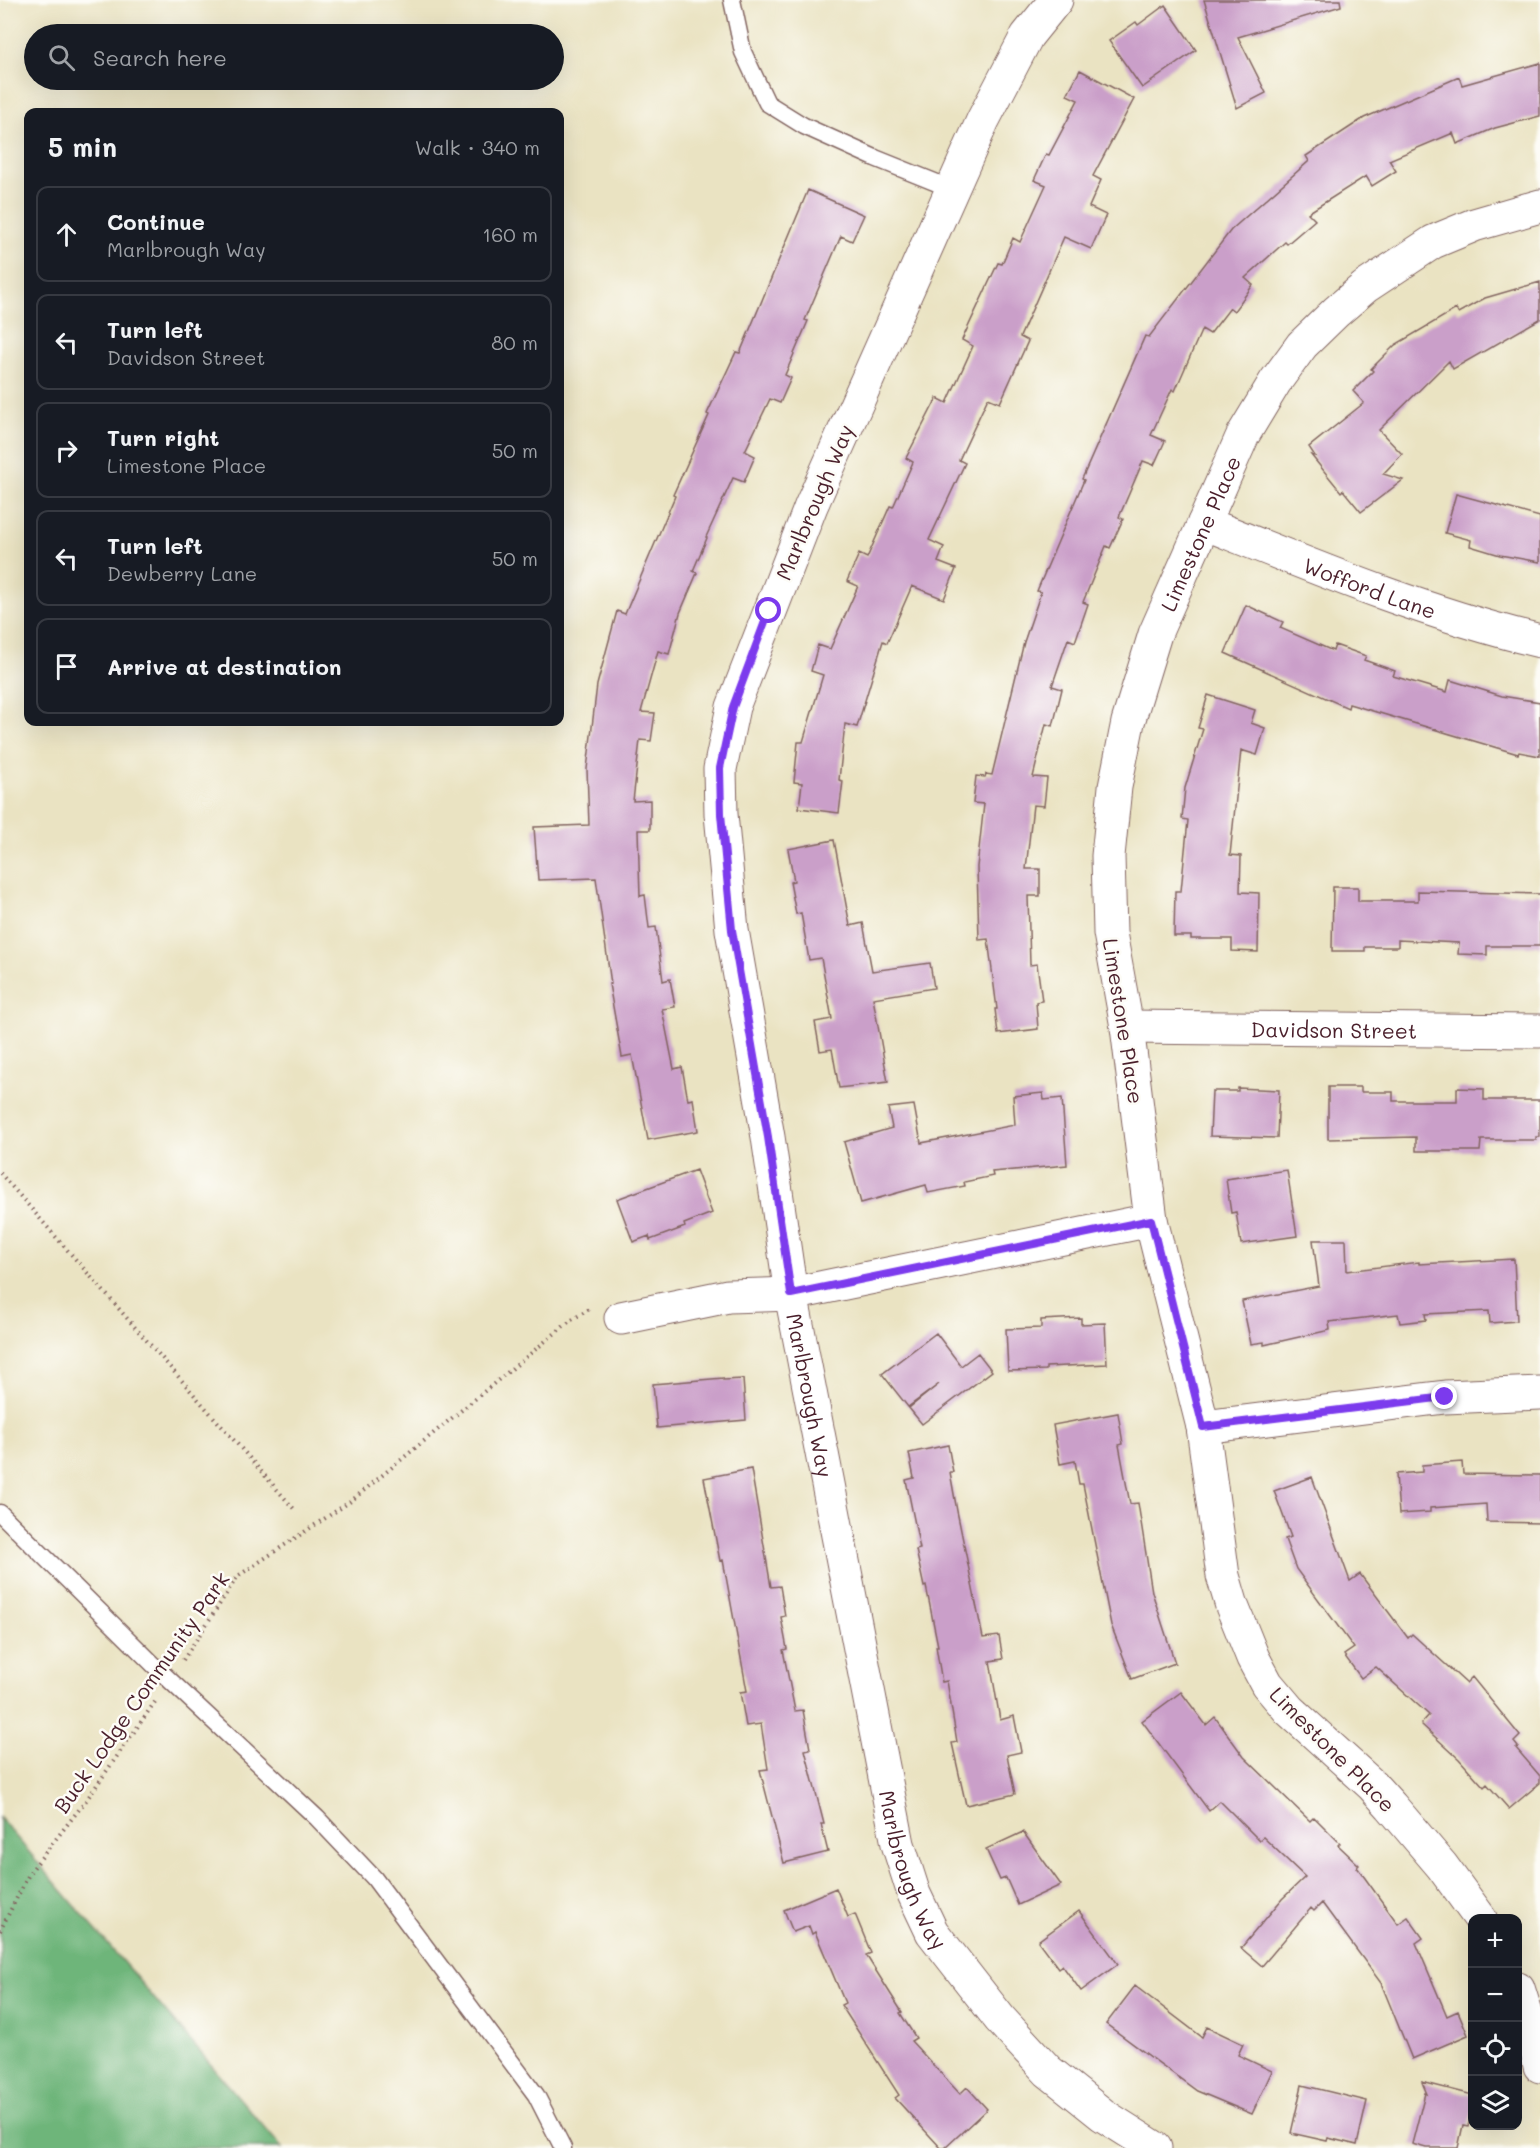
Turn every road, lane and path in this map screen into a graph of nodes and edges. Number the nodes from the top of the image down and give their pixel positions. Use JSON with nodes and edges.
{"nodes":[{"id":1,"x":732,"y":0,"type":"edge"},
{"id":2,"x":1056,"y":0,"type":"edge"},
{"id":3,"x":952,"y":189,"type":"junction"},
{"id":4,"x":1540,"y":206,"type":"edge"},
{"id":5,"x":1204,"y":523,"type":"junction"},
{"id":6,"x":1540,"y":641,"type":"edge"},
{"id":7,"x":1127,"y":1027,"type":"junction"},
{"id":8,"x":1540,"y":1031,"type":"edge"},
{"id":9,"x":0,"y":1173,"type":"edge"},
{"id":10,"x":1151,"y":1220,"type":"junction"},
{"id":11,"x":791,"y":1294,"type":"junction"},
{"id":12,"x":621,"y":1318,"type":"joint"},
{"id":13,"x":1540,"y":1394,"type":"edge"},
{"id":14,"x":1203,"y":1427,"type":"junction"},
{"id":15,"x":295,"y":1510,"type":"dead end"},
{"id":16,"x":0,"y":1513,"type":"edge"},
{"id":17,"x":170,"y":1680,"type":"junction"},
{"id":18,"x":1477,"y":1914,"type":"edge"},
{"id":19,"x":0,"y":1931,"type":"edge"},
{"id":20,"x":1522,"y":2001,"type":"edge"},
{"id":21,"x":1540,"y":2066,"type":"edge"},
{"id":22,"x":563,"y":2148,"type":"edge"},
{"id":23,"x":1155,"y":2148,"type":"edge"}],
"edges":[{"from":1,"to":3,"type":"lane"},
{"from":2,"to":3,"type":"street","name":"Marlbrough Way"},
{"from":3,"to":11,"type":"street","name":"Marlbrough Way"},
{"from":4,"to":5,"type":"street","name":"Limestone Place"},
{"from":5,"to":6,"type":"street","name":"Wofford Lane"},
{"from":5,"to":7,"type":"street","name":"Limestone Place"},
{"from":7,"to":8,"type":"street","name":"Davidson Street"},
{"from":7,"to":10,"type":"street","name":"Limestone Place"},
{"from":9,"to":15,"type":"path"},
{"from":10,"to":11,"type":"street"},
{"from":10,"to":14,"type":"street","name":"Limestone Place"},
{"from":11,"to":12,"type":"street"},
{"from":11,"to":23,"type":"street","name":"Marlbrough Way"},
{"from":12,"to":17,"type":"path","name":"Buck Lodge Community Park"},
{"from":13,"to":14,"type":"street"},
{"from":14,"to":18,"type":"street","name":"Limestone Place"},
{"from":16,"to":17,"type":"lane"},
{"from":17,"to":19,"type":"path","name":"Buck Lodge Community Park"},
{"from":17,"to":22,"type":"lane"},
{"from":20,"to":21,"type":"street"}]}
